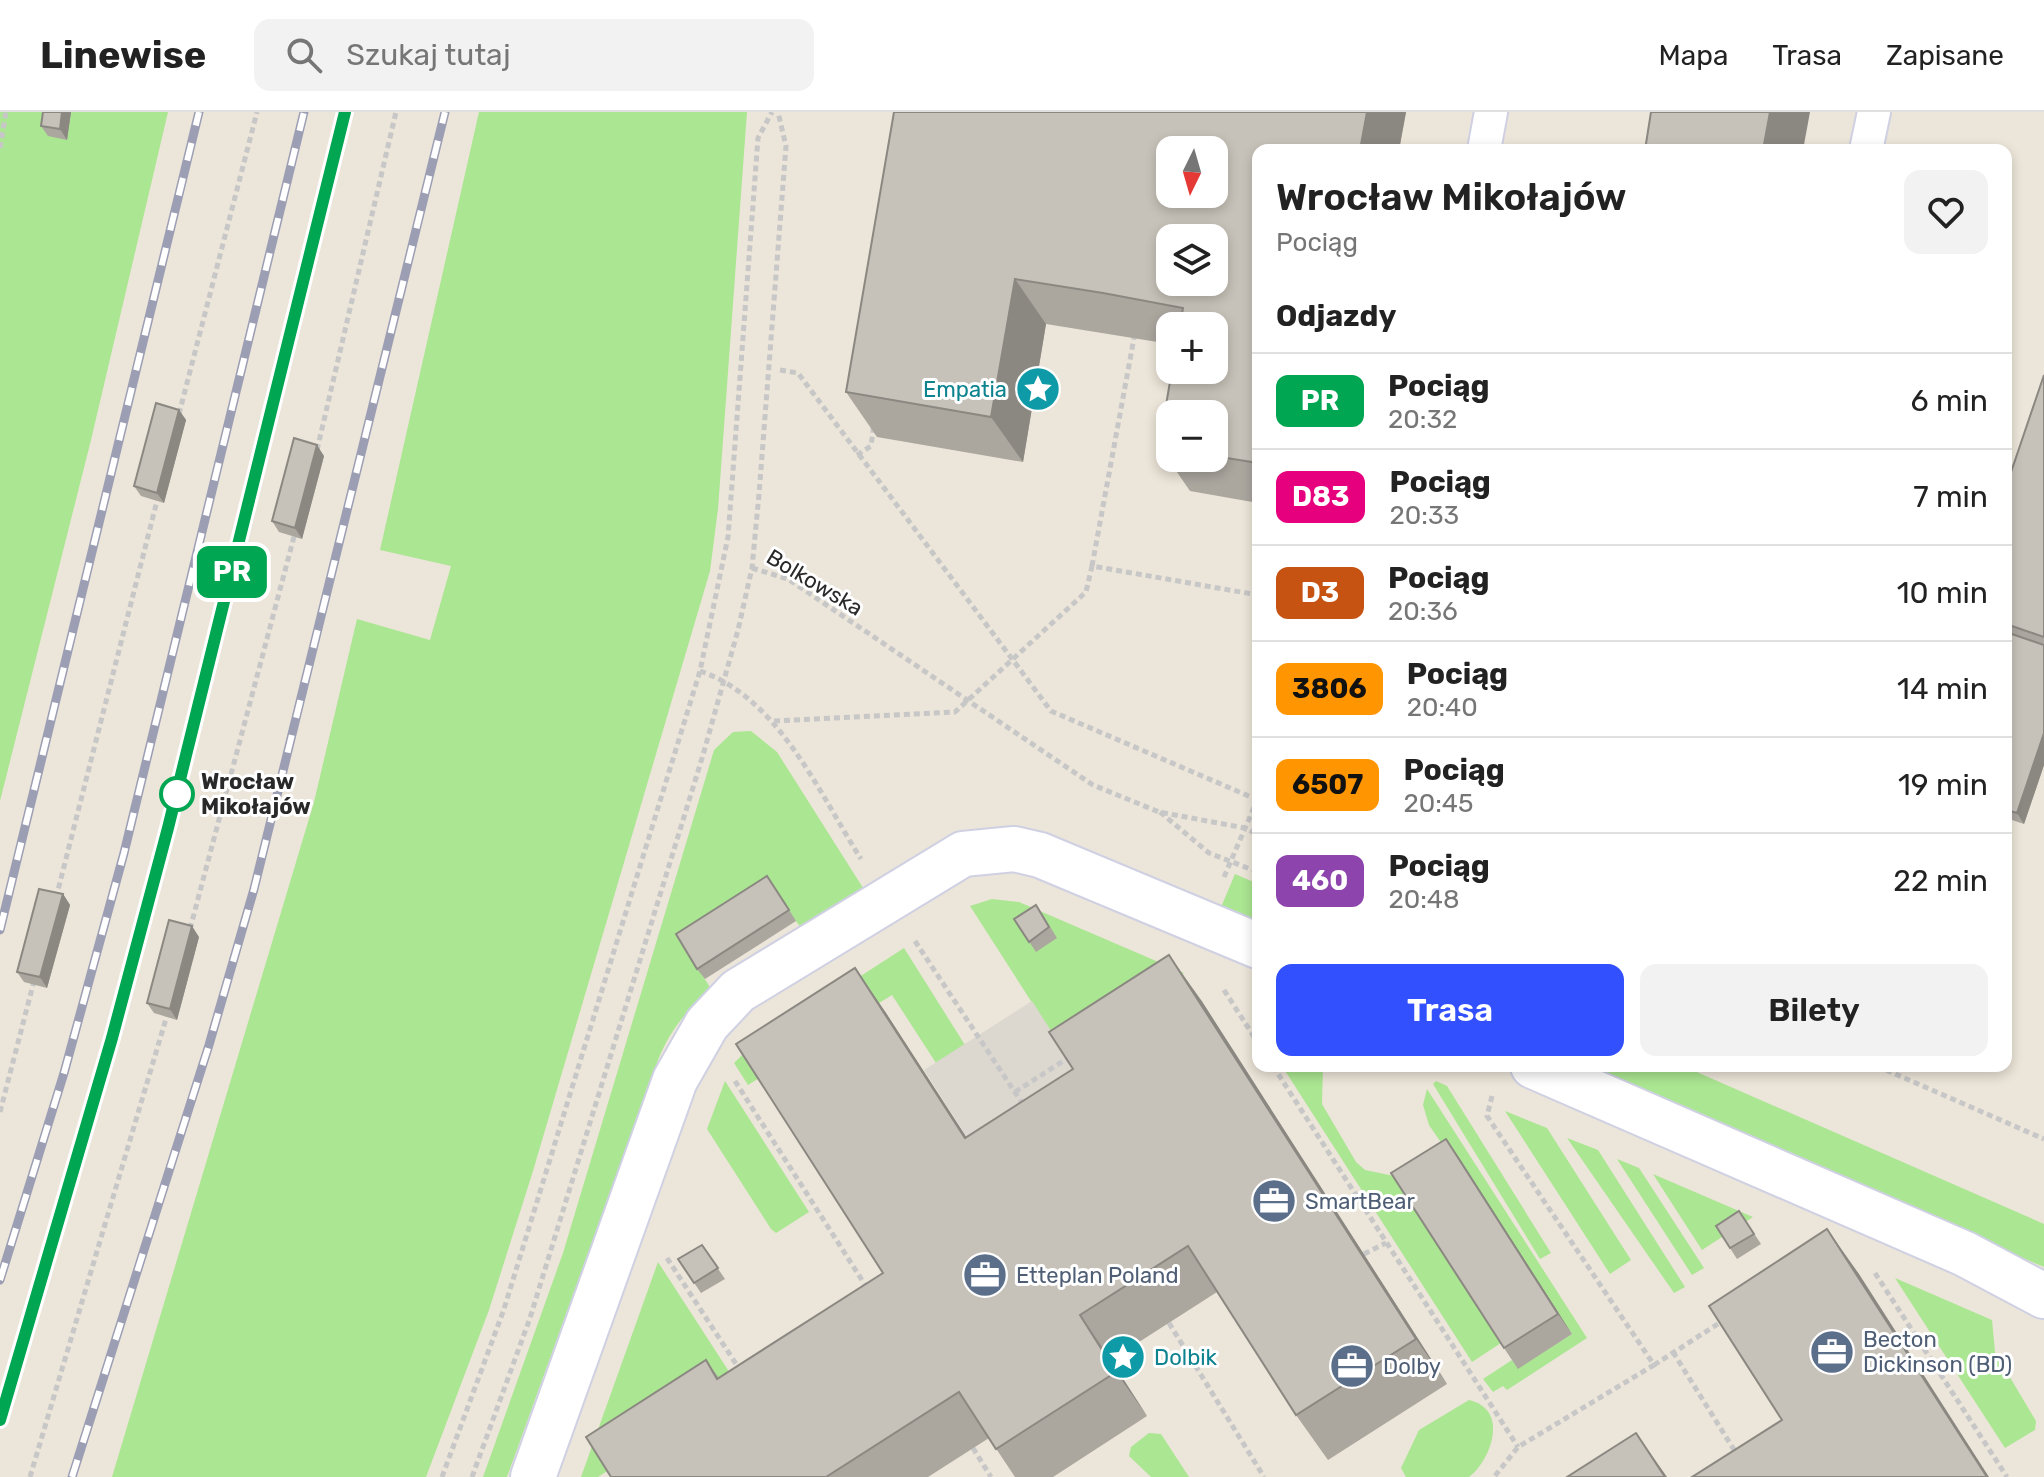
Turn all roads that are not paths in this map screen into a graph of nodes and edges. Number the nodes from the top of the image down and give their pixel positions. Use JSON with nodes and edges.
{"nodes":[{"id":1,"x":1491,"y":112,"type":"edge"},
{"id":2,"x":1874,"y":112,"type":"edge"},
{"id":3,"x":1485,"y":144,"type":"edge"},
{"id":4,"x":1867,"y":144,"type":"edge"},
{"id":5,"x":1252,"y":943,"type":"edge"},
{"id":6,"x":1547,"y":1072,"type":"edge"},
{"id":7,"x":2044,"y":1296,"type":"edge"},
{"id":8,"x":533,"y":1477,"type":"edge"}],
"edges":[{"from":1,"to":3,"type":"lane"},
{"from":2,"to":4,"type":"lane"},
{"from":5,"to":8,"type":"street"},
{"from":6,"to":7,"type":"street"}]}
